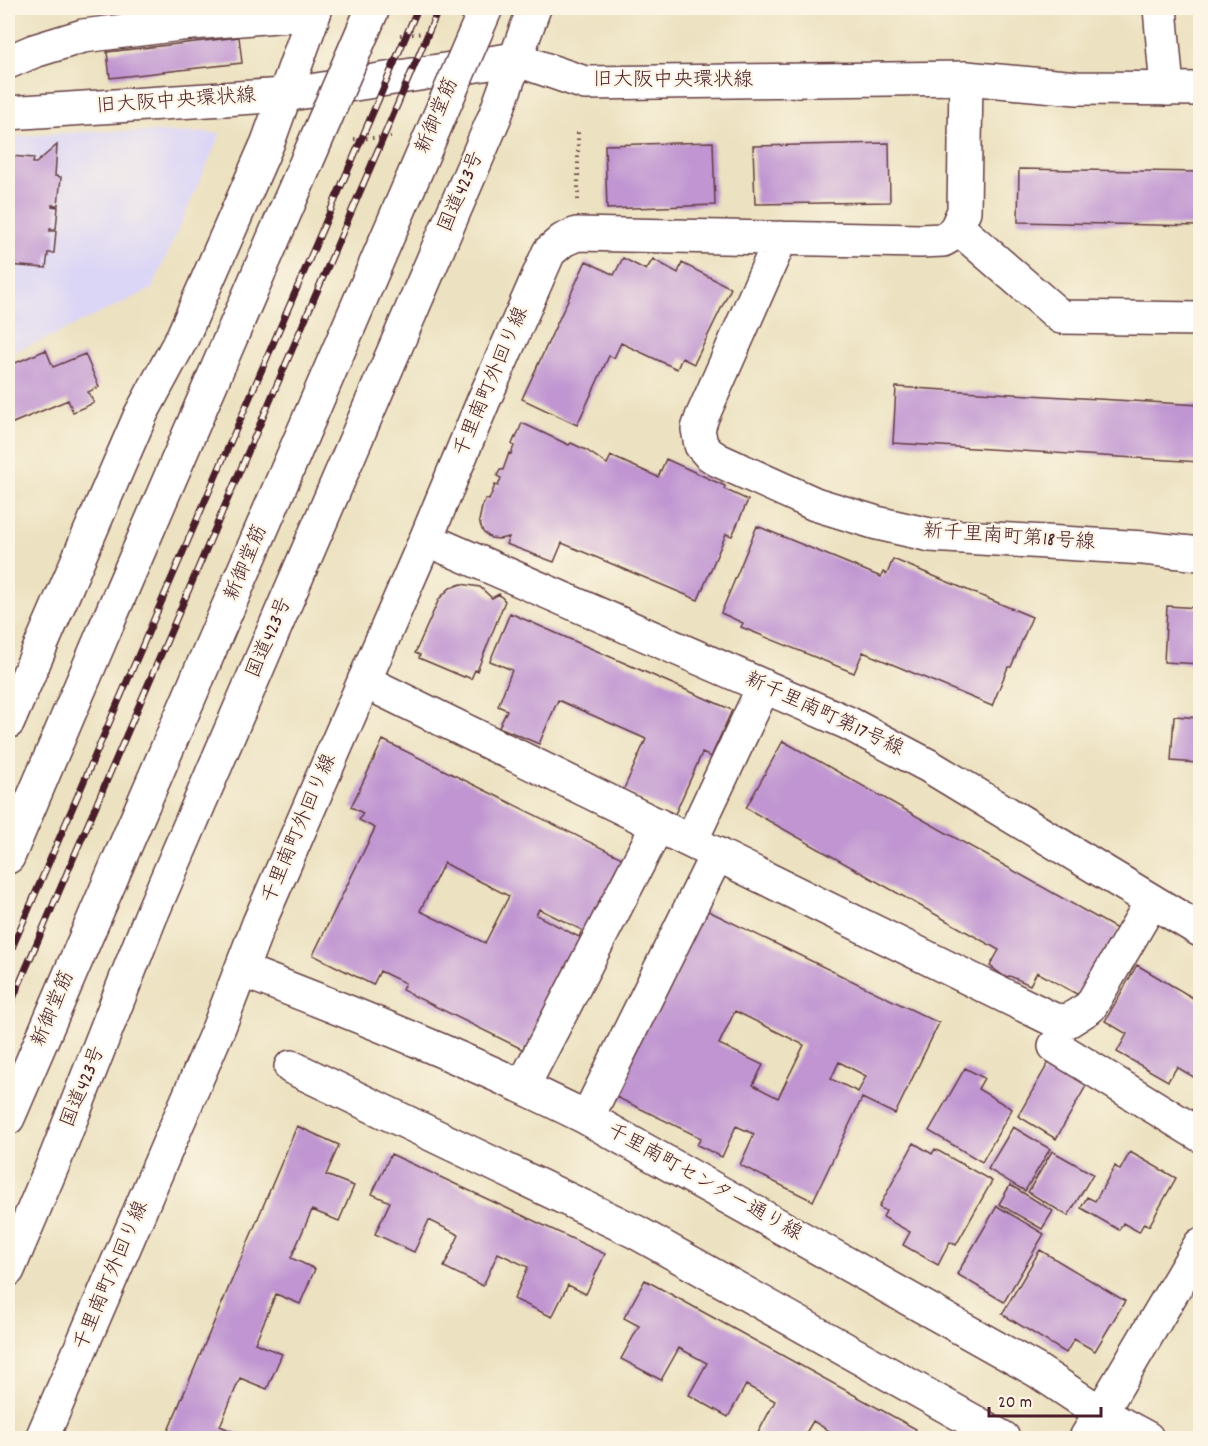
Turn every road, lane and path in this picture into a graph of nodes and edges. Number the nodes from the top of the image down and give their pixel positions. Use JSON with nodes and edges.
{"nodes":[{"id":1,"x":373,"y":8,"type":"edge"},
{"id":2,"x":486,"y":8,"type":"edge"},
{"id":3,"x":534,"y":8,"type":"edge"},
{"id":4,"x":315,"y":10,"type":"edge"},
{"id":5,"x":1160,"y":11,"type":"edge"},
{"id":6,"x":433,"y":33,"type":"dead end"},
{"id":7,"x":397,"y":35,"type":"dead end"},
{"id":8,"x":515,"y":59,"type":"junction"},
{"id":9,"x":8,"y":62,"type":"edge"},
{"id":10,"x":966,"y":78,"type":"junction"},
{"id":11,"x":1167,"y":89,"type":"junction"},
{"id":12,"x":1200,"y":89,"type":"edge"},
{"id":13,"x":284,"y":95,"type":"junction"},
{"id":14,"x":8,"y":113,"type":"edge"},
{"id":15,"x":578,"y":131,"type":"dead end"},
{"id":16,"x":400,"y":137,"type":"dead end"},
{"id":17,"x":354,"y":139,"type":"dead end"},
{"id":18,"x":957,"y":227,"type":"junction"},
{"id":19,"x":578,"y":234,"type":"junction"},
{"id":20,"x":781,"y":238,"type":"junction"},
{"id":21,"x":1200,"y":319,"type":"edge"},
{"id":22,"x":426,"y":539,"type":"junction"},
{"id":23,"x":1200,"y":554,"type":"edge"},
{"id":24,"x":364,"y":681,"type":"junction"},
{"id":25,"x":764,"y":686,"type":"junction"},
{"id":26,"x":8,"y":722,"type":"edge"},
{"id":27,"x":658,"y":825,"type":"junction"},
{"id":28,"x":704,"y":848,"type":"junction"},
{"id":29,"x":8,"y":856,"type":"edge"},
{"id":30,"x":1152,"y":902,"type":"junction"},
{"id":31,"x":1200,"y":930,"type":"edge"},
{"id":32,"x":241,"y":970,"type":"junction"},
{"id":33,"x":1054,"y":1046,"type":"dead end"},
{"id":34,"x":291,"y":1067,"type":"dead end"},
{"id":35,"x":524,"y":1086,"type":"junction"},
{"id":36,"x":8,"y":1118,"type":"edge"},
{"id":37,"x":587,"y":1118,"type":"junction"},
{"id":38,"x":1200,"y":1135,"type":"edge"},
{"id":39,"x":1200,"y":1245,"type":"edge"},
{"id":40,"x":8,"y":1270,"type":"edge"},
{"id":41,"x":1093,"y":1426,"type":"edge"},
{"id":42,"x":42,"y":1438,"type":"edge"},
{"id":43,"x":1003,"y":1438,"type":"edge"},
{"id":44,"x":1147,"y":1438,"type":"edge"}],
"edges":[{"from":1,"to":29,"type":"main road","bridge":true},
{"from":2,"to":36,"type":"main road","name":"新御堂筋","bridge":true},
{"from":3,"to":8,"type":"main road","name":"国道423号"},
{"from":4,"to":9,"type":"main road"},
{"from":4,"to":13,"type":"main road"},
{"from":5,"to":11,"type":"main road"},
{"from":6,"to":7,"type":"path"},
{"from":8,"to":10,"type":"main road","name":"旧大阪中央環状線"},
{"from":8,"to":13,"type":"main road","name":"旧大阪中央環状線"},
{"from":8,"to":40,"type":"main road","name":"国道423号"},
{"from":10,"to":11,"type":"main road","name":"旧大阪中央環状線"},
{"from":10,"to":18,"type":"main road"},
{"from":11,"to":12,"type":"main road","name":"旧大阪中央環状線"},
{"from":13,"to":14,"type":"main road","name":"旧大阪中央環状線"},
{"from":13,"to":26,"type":"main road"},
{"from":15,"to":19,"type":"path"},
{"from":16,"to":17,"type":"path"},
{"from":18,"to":20,"type":"main road"},
{"from":18,"to":21,"type":"main road"},
{"from":19,"to":20,"type":"main road"},
{"from":19,"to":22,"type":"main road","name":"千里南町外回り線"},
{"from":20,"to":23,"type":"main road","name":"新千里南町第18号線"},
{"from":22,"to":24,"type":"main road","name":"千里南町外回り線"},
{"from":22,"to":25,"type":"main road","name":"新千里南町第17号線"},
{"from":24,"to":27,"type":"main road"},
{"from":24,"to":32,"type":"main road","name":"千里南町外回り線"},
{"from":25,"to":28,"type":"main road"},
{"from":25,"to":30,"type":"main road","name":"新千里南町第17号線"},
{"from":27,"to":28,"type":"main road"},
{"from":27,"to":35,"type":"main road"},
{"from":28,"to":30,"type":"main road"},
{"from":28,"to":37,"type":"main road"},
{"from":30,"to":31,"type":"main road","name":"新千里南町第17号線"},
{"from":32,"to":35,"type":"main road","name":"千里南町センター通り線"},
{"from":32,"to":42,"type":"main road","name":"千里南町外回り線"},
{"from":33,"to":38,"type":"main road"},
{"from":34,"to":43,"type":"main road"},
{"from":35,"to":37,"type":"main road","name":"千里南町センター通り線"},
{"from":37,"to":41,"type":"main road","name":"千里南町センター通り線"},
{"from":39,"to":41,"type":"main road"},
{"from":41,"to":44,"type":"main road","name":"千里南町センター通り線"}]}
